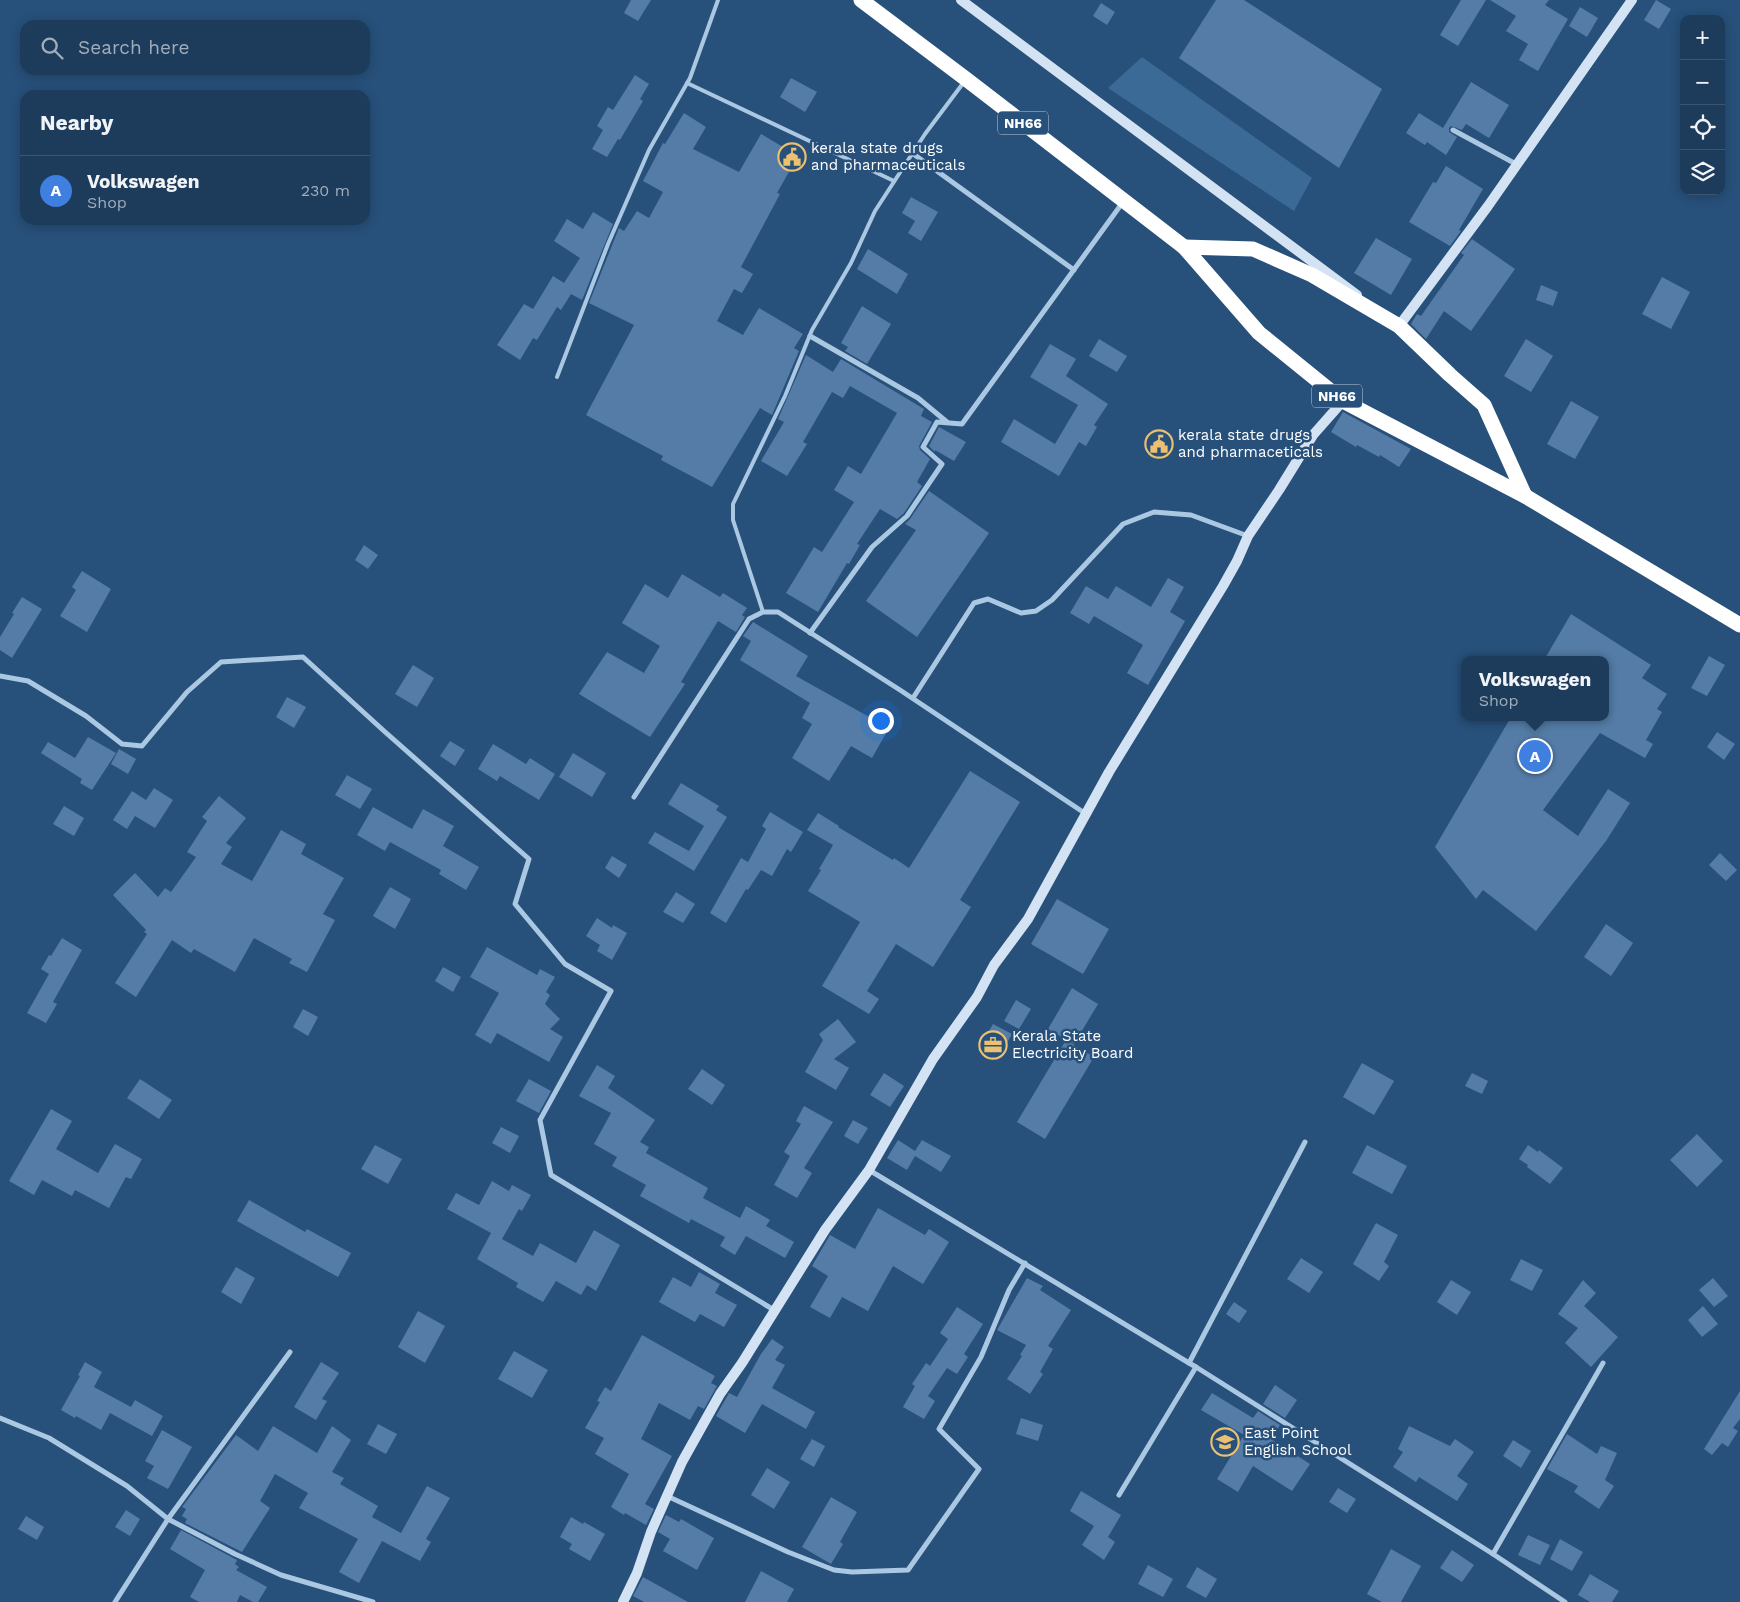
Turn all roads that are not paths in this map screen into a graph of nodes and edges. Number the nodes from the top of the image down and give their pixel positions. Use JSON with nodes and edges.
{"nodes":[{"id":1,"x":718,"y":0,"type":"edge"},
{"id":2,"x":861,"y":0,"type":"edge"},
{"id":3,"x":961,"y":0,"type":"edge"},
{"id":4,"x":1632,"y":0,"type":"edge"},
{"id":5,"x":966,"y":79,"type":"junction"},
{"id":6,"x":687,"y":83,"type":"junction"},
{"id":7,"x":1453,"y":130,"type":"dead end"},
{"id":8,"x":912,"y":153,"type":"junction"},
{"id":9,"x":1516,"y":164,"type":"junction"},
{"id":10,"x":894,"y":181,"type":"junction"},
{"id":11,"x":1124,"y":201,"type":"junction"},
{"id":12,"x":1184,"y":247,"type":"junction"},
{"id":13,"x":1074,"y":270,"type":"junction"},
{"id":14,"x":1399,"y":326,"type":"junction"},
{"id":15,"x":810,"y":336,"type":"junction"},
{"id":16,"x":557,"y":377,"type":"dead end"},
{"id":17,"x":1343,"y":401,"type":"junction"},
{"id":18,"x":947,"y":422,"type":"junction"},
{"id":19,"x":1525,"y":496,"type":"junction"},
{"id":20,"x":1248,"y":536,"type":"junction"},
{"id":21,"x":763,"y":612,"type":"junction"},
{"id":22,"x":1740,"y":625,"type":"edge"},
{"id":23,"x":810,"y":633,"type":"junction"},
{"id":24,"x":0,"y":676,"type":"edge"},
{"id":25,"x":913,"y":698,"type":"junction"},
{"id":26,"x":634,"y":797,"type":"dead end"},
{"id":27,"x":1086,"y":814,"type":"junction"},
{"id":28,"x":1305,"y":1142,"type":"dead end"},
{"id":29,"x":869,"y":1170,"type":"junction"},
{"id":30,"x":1025,"y":1263,"type":"junction"},
{"id":31,"x":774,"y":1310,"type":"junction"},
{"id":32,"x":290,"y":1352,"type":"dead end"},
{"id":33,"x":1189,"y":1363,"type":"junction"},
{"id":34,"x":1602,"y":1363,"type":"dead end"},
{"id":35,"x":1196,"y":1367,"type":"junction"},
{"id":36,"x":0,"y":1418,"type":"edge"},
{"id":37,"x":1119,"y":1495,"type":"dead end"},
{"id":38,"x":667,"y":1496,"type":"junction"},
{"id":39,"x":168,"y":1519,"type":"junction"},
{"id":40,"x":1492,"y":1554,"type":"junction"},
{"id":41,"x":115,"y":1602,"type":"edge"},
{"id":42,"x":373,"y":1602,"type":"edge"},
{"id":43,"x":623,"y":1602,"type":"edge"},
{"id":44,"x":1565,"y":1602,"type":"edge"}],
"edges":[{"from":1,"to":6,"type":"lane"},
{"from":2,"to":5,"type":"highway","number":"NH66"},
{"from":3,"to":14,"type":"street"},
{"from":4,"to":9,"type":"street"},
{"from":5,"to":8,"type":"lane"},
{"from":5,"to":11,"type":"highway","number":"NH66"},
{"from":6,"to":10,"type":"lane"},
{"from":6,"to":16,"type":"lane"},
{"from":7,"to":9,"type":"street"},
{"from":8,"to":10,"type":"lane"},
{"from":8,"to":13,"type":"street"},
{"from":9,"to":14,"type":"street"},
{"from":10,"to":15,"type":"lane"},
{"from":11,"to":12,"type":"highway","number":"NH66"},
{"from":11,"to":13,"type":"street"},
{"from":12,"to":14,"type":"highway"},
{"from":12,"to":17,"type":"highway","number":"NH66"},
{"from":13,"to":18,"type":"street"},
{"from":14,"to":19,"type":"highway"},
{"from":15,"to":18,"type":"street"},
{"from":15,"to":21,"type":"lane"},
{"from":17,"to":19,"type":"highway","number":"NH66"},
{"from":17,"to":20,"type":"street"},
{"from":18,"to":23,"type":"street"},
{"from":19,"to":22,"type":"highway","number":"NH66"},
{"from":20,"to":25,"type":"street"},
{"from":20,"to":27,"type":"street"},
{"from":21,"to":23,"type":"street"},
{"from":21,"to":26,"type":"street"},
{"from":23,"to":25,"type":"street"},
{"from":24,"to":31,"type":"street"},
{"from":25,"to":27,"type":"street"},
{"from":27,"to":29,"type":"street"},
{"from":28,"to":33,"type":"street"},
{"from":29,"to":30,"type":"street"},
{"from":29,"to":31,"type":"street"},
{"from":30,"to":33,"type":"street"},
{"from":30,"to":38,"type":"street"},
{"from":31,"to":38,"type":"street"},
{"from":32,"to":39,"type":"street"},
{"from":33,"to":35,"type":"street"},
{"from":34,"to":40,"type":"street"},
{"from":35,"to":37,"type":"street"},
{"from":35,"to":40,"type":"street"},
{"from":36,"to":39,"type":"street"},
{"from":38,"to":43,"type":"street"},
{"from":39,"to":41,"type":"street"},
{"from":39,"to":42,"type":"street"},
{"from":40,"to":44,"type":"street"}]}
